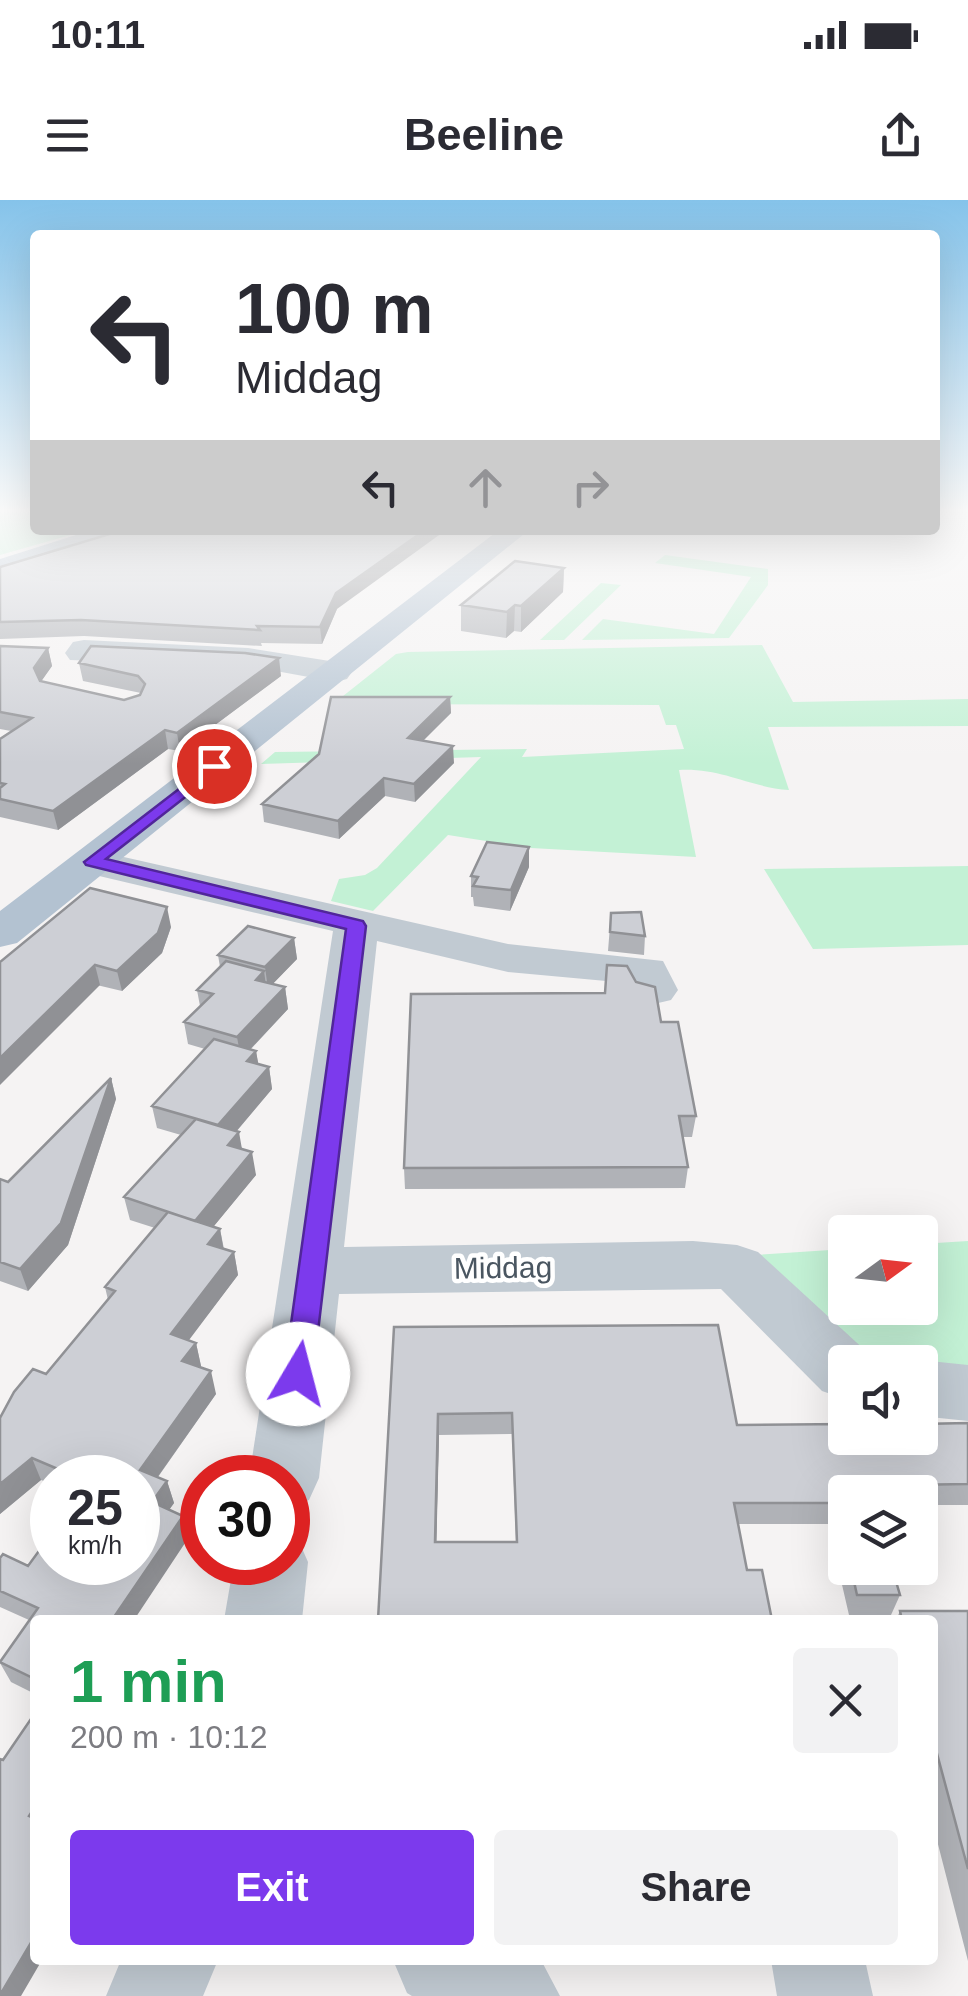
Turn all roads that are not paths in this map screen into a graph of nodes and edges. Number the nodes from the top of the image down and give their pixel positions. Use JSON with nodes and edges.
{"nodes":[{"id":1,"x":431,"y":597,"type":"edge"},
{"id":2,"x":65,"y":660,"type":"dead end"},
{"id":3,"x":336,"y":672,"type":"junction"},
{"id":4,"x":92,"y":862,"type":"junction"},
{"id":5,"x":356,"y":926,"type":"junction"},
{"id":6,"x":0,"y":933,"type":"edge"},
{"id":7,"x":654,"y":990,"type":"edge"},
{"id":8,"x":313,"y":1271,"type":"junction"},
{"id":9,"x":828,"y":1356,"type":"edge"},
{"id":10,"x":938,"y":1390,"type":"edge"},
{"id":11,"x":968,"y":1394,"type":"edge"},
{"id":12,"x":287,"y":1455,"type":"edge"},
{"id":13,"x":268,"y":1585,"type":"edge"},
{"id":14,"x":264,"y":1615,"type":"edge"},
{"id":15,"x":169,"y":1965,"type":"edge"},
{"id":16,"x":450,"y":1965,"type":"edge"},
{"id":17,"x":819,"y":1965,"type":"edge"},
{"id":18,"x":154,"y":1996,"type":"edge"},
{"id":19,"x":512,"y":1996,"type":"edge"},
{"id":20,"x":824,"y":1996,"type":"edge"}],
"edges":[{"from":1,"to":3,"type":"main road"},
{"from":2,"to":3,"type":"street"},
{"from":3,"to":4,"type":"main road"},
{"from":4,"to":5,"type":"street"},
{"from":4,"to":6,"type":"main road"},
{"from":5,"to":7,"type":"street"},
{"from":5,"to":8,"type":"street"},
{"from":8,"to":9,"type":"street","name":"Middag"},
{"from":8,"to":12,"type":"street"},
{"from":10,"to":11,"type":"street"},
{"from":13,"to":14,"type":"street"},
{"from":15,"to":18,"type":"street"},
{"from":16,"to":19,"type":"street"},
{"from":17,"to":20,"type":"street"}]}
